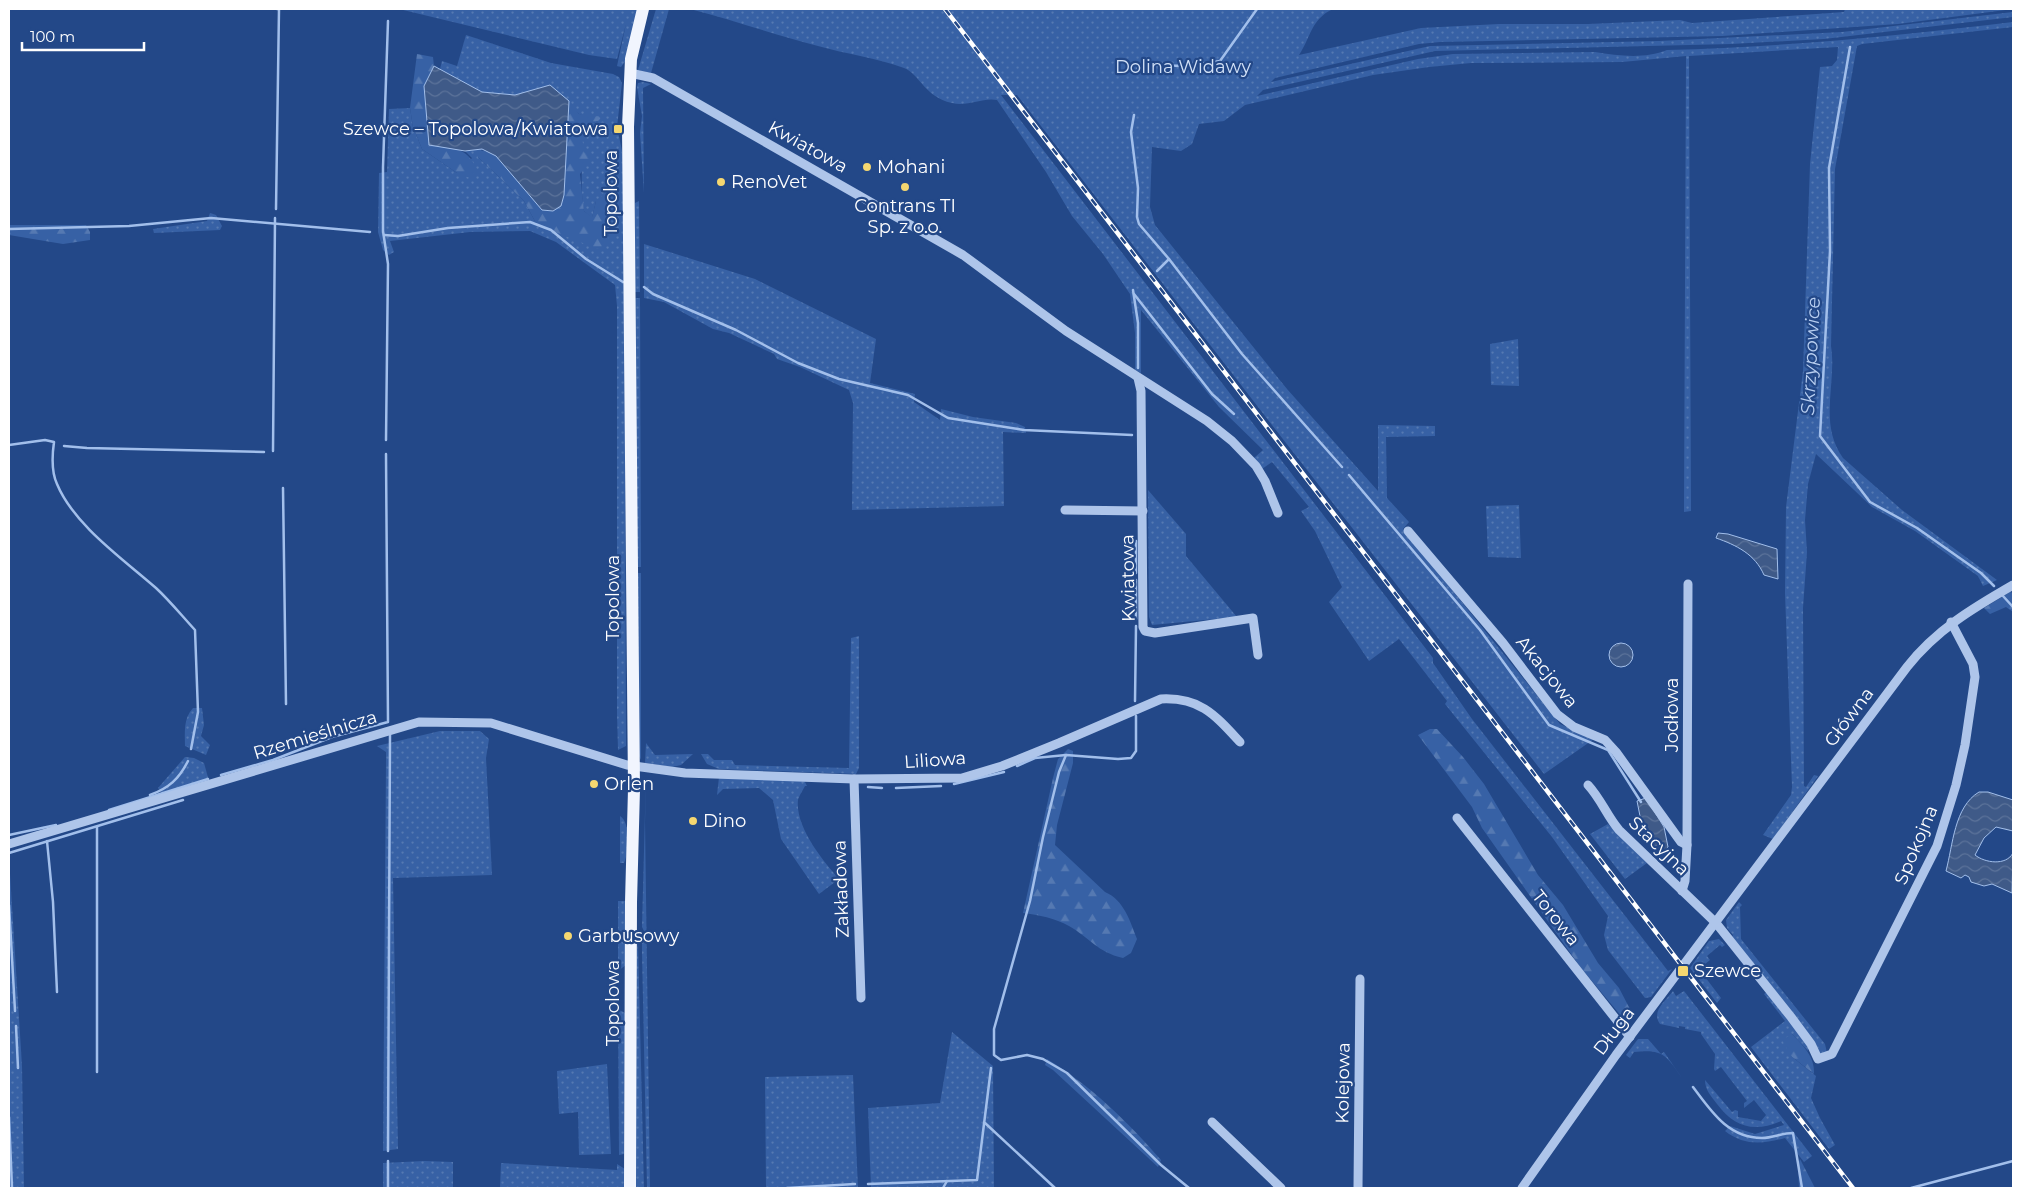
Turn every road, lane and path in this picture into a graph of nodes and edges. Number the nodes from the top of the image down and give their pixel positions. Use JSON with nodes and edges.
{"nodes":[{"id":1,"x":643,"y":9,"type":"edge"},
{"id":2,"x":630,"y":74,"type":"junction"},
{"id":3,"x":1138,"y":378,"type":"junction"},
{"id":4,"x":1066,"y":510,"type":"dead end"},
{"id":5,"x":1143,"y":511,"type":"junction"},
{"id":6,"x":1278,"y":514,"type":"dead end"},
{"id":7,"x":1408,"y":531,"type":"dead end"},
{"id":8,"x":1688,"y":584,"type":"dead end"},
{"id":9,"x":2013,"y":584,"type":"edge"},
{"id":10,"x":1951,"y":622,"type":"junction"},
{"id":11,"x":1258,"y":655,"type":"dead end"},
{"id":12,"x":1240,"y":742,"type":"dead end"},
{"id":13,"x":633,"y":766,"type":"junction"},
{"id":14,"x":854,"y":779,"type":"junction"},
{"id":15,"x":1588,"y":785,"type":"dead end"},
{"id":16,"x":1457,"y":818,"type":"dead end"},
{"id":17,"x":9,"y":844,"type":"edge"},
{"id":18,"x":1687,"y":845,"type":"junction"},
{"id":19,"x":1682,"y":891,"type":"junction"},
{"id":20,"x":1736,"y":896,"type":"joint"},
{"id":21,"x":1716,"y":923,"type":"junction"},
{"id":22,"x":1360,"y":979,"type":"dead end"},
{"id":23,"x":861,"y":998,"type":"dead end"},
{"id":24,"x":1630,"y":1037,"type":"junction"},
{"id":25,"x":1818,"y":1059,"type":"joint"},
{"id":26,"x":1212,"y":1122,"type":"dead end"},
{"id":27,"x":630,"y":1188,"type":"edge"},
{"id":28,"x":1281,"y":1188,"type":"edge"},
{"id":29,"x":1358,"y":1188,"type":"edge"},
{"id":30,"x":1522,"y":1188,"type":"edge"}],
"edges":[{"from":1,"to":2,"type":"main road","name":"Topolowa"},
{"from":2,"to":3,"type":"street","name":"Kwiatowa"},
{"from":2,"to":13,"type":"main road","name":"Topolowa"},
{"from":3,"to":5,"type":"street","name":"Kwiatowa"},
{"from":3,"to":6,"type":"street","name":"Kwiatowa"},
{"from":4,"to":5,"type":"street"},
{"from":5,"to":11,"type":"street","name":"Kwiatowa"},
{"from":7,"to":18,"type":"street","name":"Akacjowa"},
{"from":8,"to":18,"type":"street","name":"Jodłowa"},
{"from":9,"to":10,"type":"street","name":"Główna"},
{"from":10,"to":20,"type":"street","name":"Główna"},
{"from":10,"to":25,"type":"street","name":"Spokojna"},
{"from":12,"to":14,"type":"street","name":"Liliowa"},
{"from":13,"to":14,"type":"street","name":"Liliowa"},
{"from":13,"to":17,"type":"street","name":"Rzemieślnicza"},
{"from":13,"to":27,"type":"main road","name":"Topolowa"},
{"from":14,"to":23,"type":"street","name":"Zakładowa"},
{"from":15,"to":19,"type":"street","name":"Stacyjna"},
{"from":16,"to":24,"type":"street","name":"Torowa"},
{"from":18,"to":19,"type":"street","name":"Jodłowa"},
{"from":19,"to":21,"type":"street","name":"Stacyjna"},
{"from":20,"to":21,"type":"street","name":"Długa"},
{"from":21,"to":24,"type":"street","name":"Długa"},
{"from":21,"to":25,"type":"street","name":"Stacyjna"},
{"from":22,"to":29,"type":"street","name":"Kolejowa"},
{"from":24,"to":30,"type":"street","name":"Długa"},
{"from":26,"to":28,"type":"street"}]}
